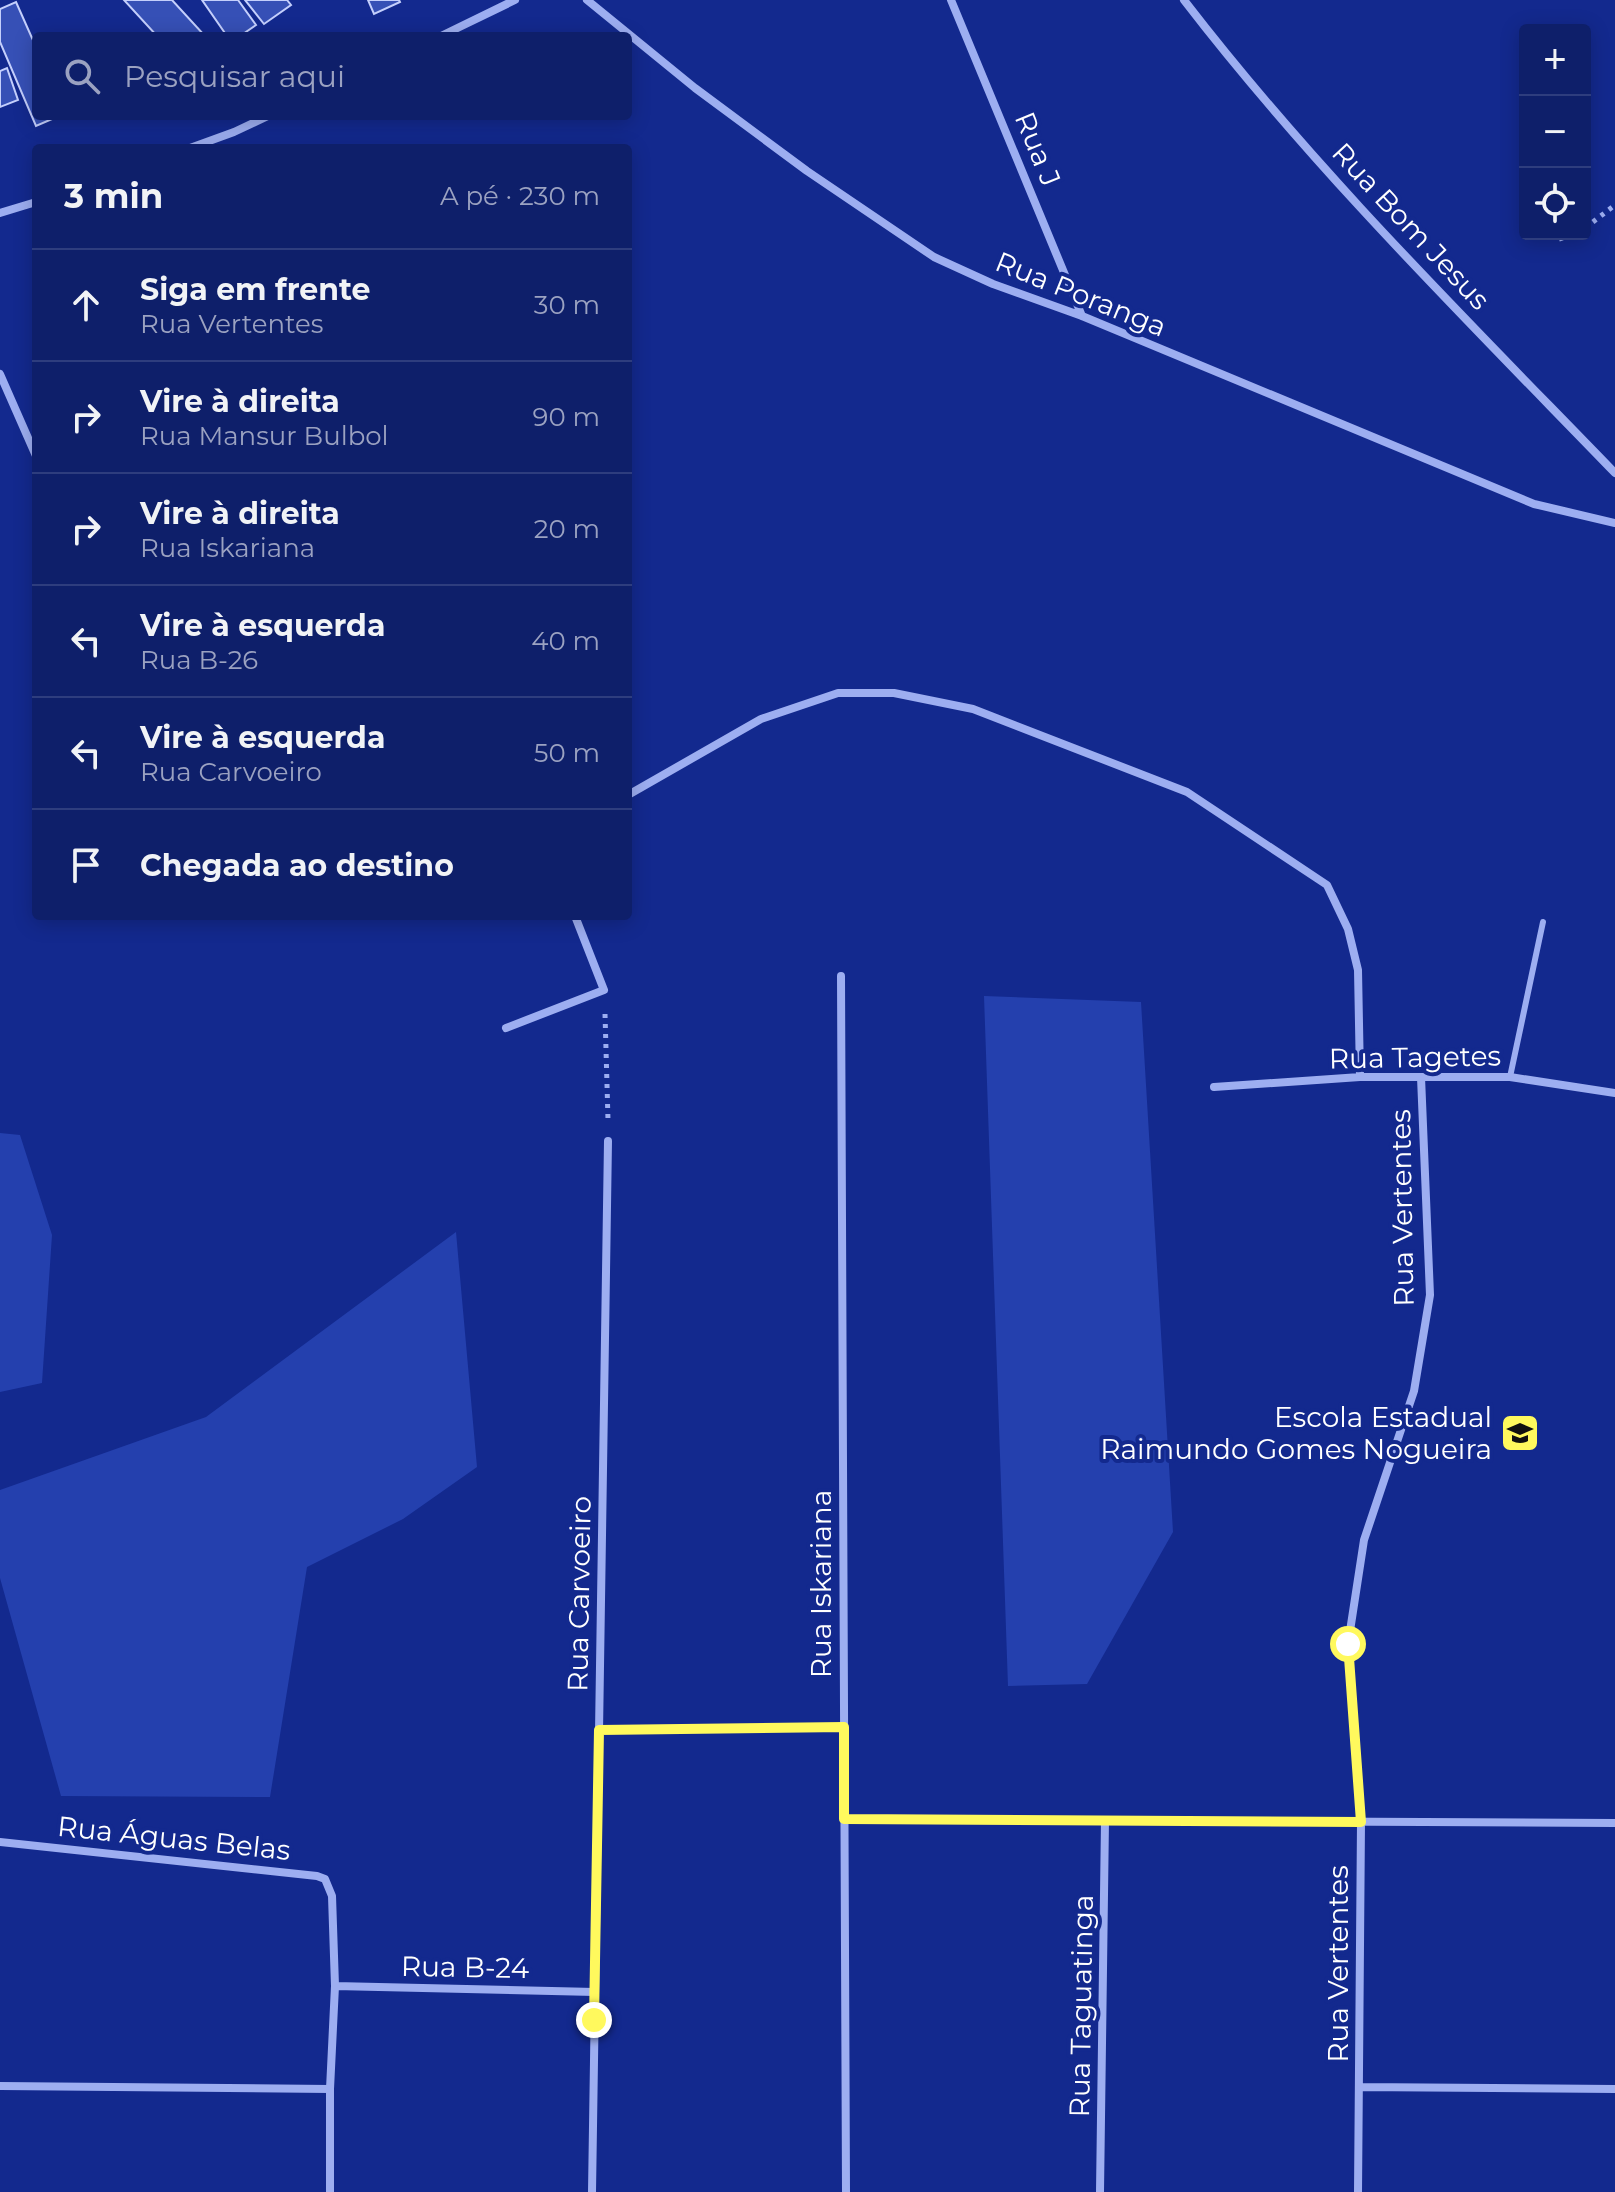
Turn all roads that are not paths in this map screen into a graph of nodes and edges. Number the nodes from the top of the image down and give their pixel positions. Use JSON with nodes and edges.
{"nodes":[{"id":1,"x":515,"y":0,"type":"edge"},
{"id":2,"x":587,"y":0,"type":"edge"},
{"id":3,"x":951,"y":0,"type":"edge"},
{"id":4,"x":1184,"y":0,"type":"edge"},
{"id":5,"x":449,"y":32,"type":"edge"},
{"id":6,"x":626,"y":32,"type":"edge"},
{"id":7,"x":632,"y":37,"type":"edge"},
{"id":8,"x":260,"y":120,"type":"edge"},
{"id":9,"x":201,"y":144,"type":"edge"},
{"id":10,"x":32,"y":203,"type":"edge"},
{"id":11,"x":0,"y":213,"type":"edge"},
{"id":12,"x":1082,"y":316,"type":"junction"},
{"id":13,"x":0,"y":374,"type":"edge"},
{"id":14,"x":32,"y":447,"type":"edge"},
{"id":15,"x":1615,"y":473,"type":"edge"},
{"id":16,"x":1615,"y":523,"type":"edge"},
{"id":17,"x":632,"y":793,"type":"edge"},
{"id":18,"x":577,"y":920,"type":"edge"},
{"id":19,"x":1543,"y":922,"type":"dead end"},
{"id":20,"x":841,"y":976,"type":"dead end"},
{"id":21,"x":506,"y":1028,"type":"dead end"},
{"id":22,"x":1360,"y":1077,"type":"junction"},
{"id":23,"x":1421,"y":1077,"type":"junction"},
{"id":24,"x":1510,"y":1077,"type":"junction"},
{"id":25,"x":1214,"y":1087,"type":"dead end"},
{"id":26,"x":1615,"y":1093,"type":"edge"},
{"id":27,"x":608,"y":1141,"type":"road end"},
{"id":28,"x":844,"y":1727,"type":"junction"},
{"id":29,"x":599,"y":1730,"type":"junction"},
{"id":30,"x":844,"y":1819,"type":"junction"},
{"id":31,"x":1105,"y":1820,"type":"junction"},
{"id":32,"x":1361,"y":1822,"type":"junction"},
{"id":33,"x":1615,"y":1823,"type":"edge"},
{"id":34,"x":0,"y":1842,"type":"edge"},
{"id":35,"x":335,"y":1986,"type":"junction"},
{"id":36,"x":595,"y":1992,"type":"junction"},
{"id":37,"x":0,"y":2086,"type":"edge"},
{"id":38,"x":1359,"y":2087,"type":"junction"},
{"id":39,"x":330,"y":2089,"type":"junction"},
{"id":40,"x":1615,"y":2089,"type":"edge"},
{"id":41,"x":330,"y":2192,"type":"edge"},
{"id":42,"x":592,"y":2192,"type":"edge"},
{"id":43,"x":846,"y":2192,"type":"edge"},
{"id":44,"x":1100,"y":2192,"type":"edge"},
{"id":45,"x":1358,"y":2192,"type":"edge"}],
"edges":[{"from":1,"to":5,"type":"street"},
{"from":2,"to":6,"type":"street","name":"Rua Poranga"},
{"from":3,"to":12,"type":"street","name":"Rua J"},
{"from":4,"to":15,"type":"street","name":"Rua Bom Jesus"},
{"from":7,"to":12,"type":"street","name":"Rua Poranga"},
{"from":8,"to":9,"type":"street"},
{"from":10,"to":11,"type":"street"},
{"from":12,"to":16,"type":"street","name":"Rua Poranga"},
{"from":13,"to":14,"type":"street"},
{"from":17,"to":22,"type":"street"},
{"from":18,"to":21,"type":"street"},
{"from":19,"to":24,"type":"lane"},
{"from":20,"to":28,"type":"street","name":"Rua Iskariana"},
{"from":22,"to":23,"type":"street","name":"Rua Tagetes"},
{"from":22,"to":25,"type":"street","name":"Rua Tagetes"},
{"from":23,"to":24,"type":"street","name":"Rua Tagetes"},
{"from":23,"to":32,"type":"street","name":"Rua Vertentes"},
{"from":24,"to":26,"type":"street","name":"Rua Tagetes"},
{"from":27,"to":29,"type":"street","name":"Rua Carvoeiro"},
{"from":28,"to":29,"type":"street"},
{"from":28,"to":30,"type":"street","name":"Rua Iskariana"},
{"from":29,"to":36,"type":"street","name":"Rua Carvoeiro"},
{"from":30,"to":31,"type":"street"},
{"from":30,"to":43,"type":"street","name":"Rua Iskariana"},
{"from":31,"to":32,"type":"street"},
{"from":31,"to":44,"type":"street","name":"Rua Taguatinga"},
{"from":32,"to":33,"type":"street"},
{"from":32,"to":38,"type":"street","name":"Rua Vertentes"},
{"from":34,"to":35,"type":"street","name":"Rua Águas Belas"},
{"from":35,"to":36,"type":"street","name":"Rua B-24"},
{"from":35,"to":39,"type":"street"},
{"from":36,"to":42,"type":"street","name":"Rua Carvoeiro"},
{"from":37,"to":39,"type":"street"},
{"from":38,"to":40,"type":"street"},
{"from":38,"to":45,"type":"street","name":"Rua Vertentes"},
{"from":39,"to":41,"type":"street"}]}
